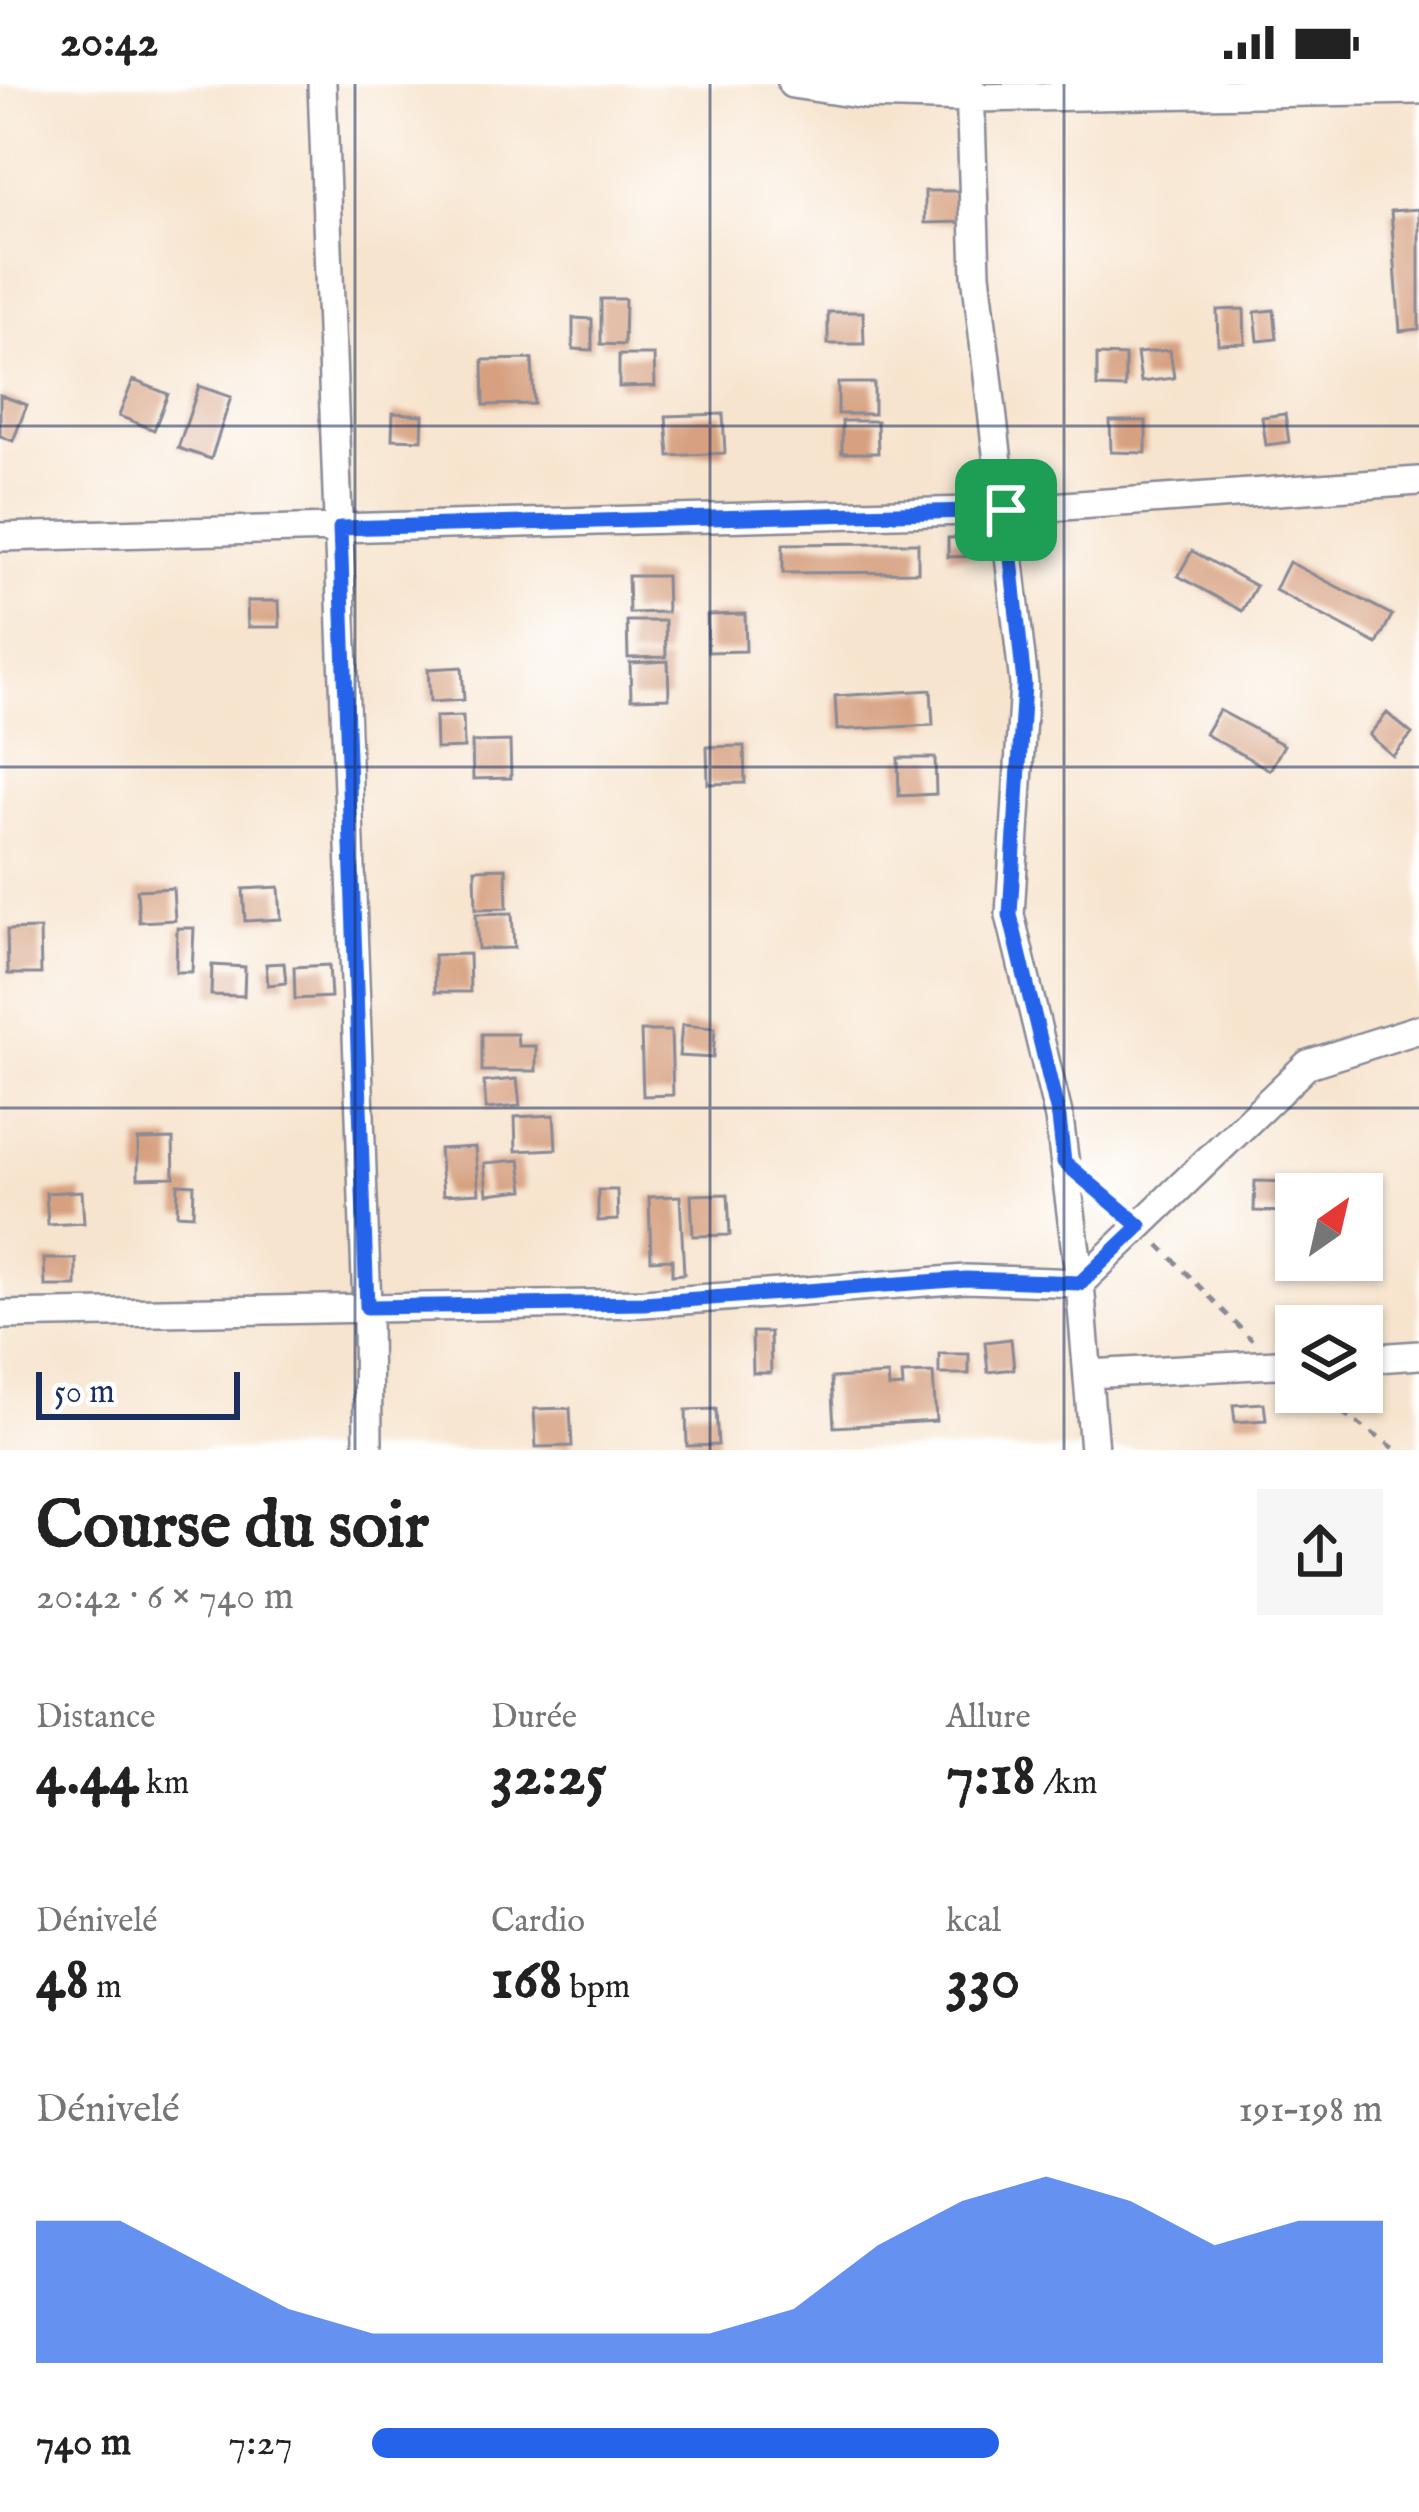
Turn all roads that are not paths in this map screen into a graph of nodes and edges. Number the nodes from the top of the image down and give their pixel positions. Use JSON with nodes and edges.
{"nodes":[{"id":1,"x":322,"y":84,"type":"edge"},
{"id":2,"x":792,"y":84,"type":"edge"},
{"id":3,"x":1419,"y":90,"type":"edge"},
{"id":4,"x":970,"y":91,"type":"edge"},
{"id":5,"x":1419,"y":481,"type":"edge"},
{"id":6,"x":1006,"y":510,"type":"junction"},
{"id":7,"x":340,"y":528,"type":"junction"},
{"id":8,"x":0,"y":537,"type":"edge"},
{"id":9,"x":1419,"y":1029,"type":"edge"},
{"id":10,"x":1080,"y":1283,"type":"junction"},
{"id":11,"x":367,"y":1307,"type":"junction"},
{"id":12,"x":0,"y":1315,"type":"edge"},
{"id":13,"x":1419,"y":1355,"type":"edge"},
{"id":14,"x":1383,"y":1358,"type":"edge"},
{"id":15,"x":1275,"y":1364,"type":"edge"},
{"id":16,"x":1088,"y":1374,"type":"junction"},
{"id":17,"x":368,"y":1450,"type":"edge"},
{"id":18,"x":1094,"y":1450,"type":"edge"}],
"edges":[{"from":1,"to":7,"type":"street"},
{"from":2,"to":4,"type":"street"},
{"from":3,"to":4,"type":"street"},
{"from":4,"to":6,"type":"street"},
{"from":5,"to":6,"type":"street"},
{"from":6,"to":7,"type":"street"},
{"from":6,"to":10,"type":"street"},
{"from":7,"to":8,"type":"street"},
{"from":7,"to":11,"type":"street"},
{"from":9,"to":10,"type":"street"},
{"from":10,"to":11,"type":"street"},
{"from":10,"to":16,"type":"street"},
{"from":11,"to":12,"type":"street"},
{"from":11,"to":17,"type":"street"},
{"from":13,"to":14,"type":"street"},
{"from":15,"to":16,"type":"street"},
{"from":16,"to":18,"type":"street"}]}
